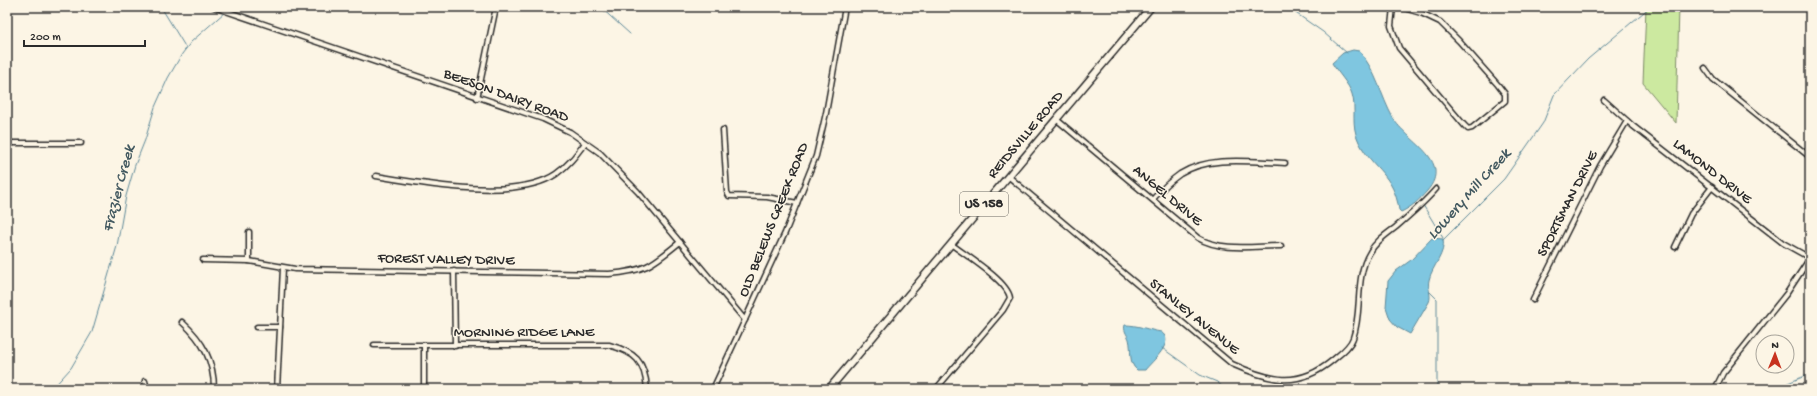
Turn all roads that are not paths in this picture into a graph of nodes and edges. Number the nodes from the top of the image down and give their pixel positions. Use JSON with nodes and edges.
{"nodes":[{"id":1,"x":214,"y":7,"type":"edge"},
{"id":2,"x":496,"y":7,"type":"edge"},
{"id":3,"x":845,"y":7,"type":"edge"},
{"id":4,"x":1151,"y":7,"type":"edge"},
{"id":5,"x":1393,"y":7,"type":"edge"},
{"id":6,"x":1400,"y":7,"type":"edge"},
{"id":7,"x":1705,"y":68,"type":"dead end"},
{"id":8,"x":477,"y":98,"type":"junction"},
{"id":9,"x":1604,"y":100,"type":"dead end"},
{"id":10,"x":1056,"y":119,"type":"junction"},
{"id":11,"x":1628,"y":121,"type":"junction"},
{"id":12,"x":723,"y":130,"type":"dead end"},
{"id":13,"x":585,"y":142,"type":"junction"},
{"id":14,"x":7,"y":143,"type":"edge"},
{"id":15,"x":81,"y":143,"type":"dead end"},
{"id":16,"x":1810,"y":157,"type":"edge"},
{"id":17,"x":1285,"y":163,"type":"dead end"},
{"id":18,"x":376,"y":176,"type":"dead end"},
{"id":19,"x":1008,"y":176,"type":"junction"},
{"id":20,"x":1712,"y":187,"type":"junction"},
{"id":21,"x":1436,"y":189,"type":"dead end"},
{"id":22,"x":1152,"y":199,"type":"junction"},
{"id":23,"x":797,"y":203,"type":"junction"},
{"id":24,"x":249,"y":232,"type":"dead end"},
{"id":25,"x":680,"y":242,"type":"junction"},
{"id":26,"x":951,"y":244,"type":"junction"},
{"id":27,"x":1281,"y":246,"type":"dead end"},
{"id":28,"x":1675,"y":247,"type":"dead end"},
{"id":29,"x":1810,"y":258,"type":"edge"},
{"id":30,"x":203,"y":260,"type":"dead end"},
{"id":31,"x":249,"y":261,"type":"junction"},
{"id":32,"x":283,"y":268,"type":"junction"},
{"id":33,"x":454,"y":272,"type":"junction"},
{"id":34,"x":1533,"y":300,"type":"dead end"},
{"id":35,"x":745,"y":320,"type":"junction"},
{"id":36,"x":182,"y":322,"type":"dead end"},
{"id":37,"x":257,"y":327,"type":"dead end"},
{"id":38,"x":280,"y":327,"type":"junction"},
{"id":39,"x":374,"y":345,"type":"dead end"},
{"id":40,"x":424,"y":345,"type":"junction"},
{"id":41,"x":455,"y":346,"type":"junction"},
{"id":42,"x":144,"y":381,"type":"dead end"},
{"id":43,"x":146,"y":389,"type":"edge"},
{"id":44,"x":214,"y":389,"type":"edge"},
{"id":45,"x":277,"y":389,"type":"edge"},
{"id":46,"x":424,"y":389,"type":"edge"},
{"id":47,"x":648,"y":389,"type":"edge"},
{"id":48,"x":713,"y":389,"type":"edge"},
{"id":49,"x":829,"y":389,"type":"edge"},
{"id":50,"x":936,"y":389,"type":"edge"},
{"id":51,"x":1715,"y":389,"type":"edge"}],
"edges":[{"from":1,"to":8,"type":"street","name":"BEESON DAIRY ROAD"},
{"from":2,"to":8,"type":"street"},
{"from":3,"to":23,"type":"street","name":"OLD BELEWS CREEK ROAD"},
{"from":4,"to":10,"type":"highway","name":"REIDSVILLE ROAD","number":"US 158"},
{"from":5,"to":6,"type":"street"},
{"from":7,"to":16,"type":"street"},
{"from":8,"to":13,"type":"street","name":"BEESON DAIRY ROAD"},
{"from":9,"to":11,"type":"street","name":"LAMOND DRIVE"},
{"from":10,"to":19,"type":"highway","name":"REIDSVILLE ROAD","number":"US 158"},
{"from":10,"to":22,"type":"street","name":"ANGEL DRIVE"},
{"from":11,"to":20,"type":"street","name":"LAMOND DRIVE"},
{"from":11,"to":34,"type":"street","name":"SPORTSMAN DRIVE"},
{"from":12,"to":23,"type":"street"},
{"from":13,"to":18,"type":"street"},
{"from":13,"to":25,"type":"street","name":"BEESON DAIRY ROAD"},
{"from":14,"to":15,"type":"street"},
{"from":17,"to":22,"type":"street"},
{"from":19,"to":21,"type":"street","name":"STANLEY AVENUE"},
{"from":19,"to":26,"type":"highway","name":"REIDSVILLE ROAD","number":"US 158"},
{"from":20,"to":28,"type":"street"},
{"from":20,"to":29,"type":"street","name":"LAMOND DRIVE"},
{"from":22,"to":27,"type":"street","name":"ANGEL DRIVE"},
{"from":23,"to":35,"type":"street","name":"OLD BELEWS CREEK ROAD"},
{"from":24,"to":31,"type":"street"},
{"from":25,"to":33,"type":"street","name":"FOREST VALLEY DRIVE"},
{"from":25,"to":35,"type":"street","name":"BEESON DAIRY ROAD"},
{"from":26,"to":49,"type":"highway","name":"REIDSVILLE ROAD","number":"US 158"},
{"from":26,"to":50,"type":"street"},
{"from":29,"to":51,"type":"street"},
{"from":30,"to":31,"type":"street","name":"FOREST VALLEY DRIVE"},
{"from":31,"to":32,"type":"street","name":"FOREST VALLEY DRIVE"},
{"from":32,"to":33,"type":"street","name":"FOREST VALLEY DRIVE"},
{"from":32,"to":38,"type":"street"},
{"from":33,"to":41,"type":"street"},
{"from":35,"to":48,"type":"street","name":"OLD BELEWS CREEK ROAD"},
{"from":36,"to":44,"type":"street"},
{"from":37,"to":38,"type":"street"},
{"from":38,"to":45,"type":"street"},
{"from":39,"to":40,"type":"street","name":"MORNING RIDGE LANE"},
{"from":40,"to":41,"type":"street","name":"MORNING RIDGE LANE"},
{"from":40,"to":46,"type":"street"},
{"from":41,"to":47,"type":"street","name":"MORNING RIDGE LANE"},
{"from":42,"to":43,"type":"street"}]}
